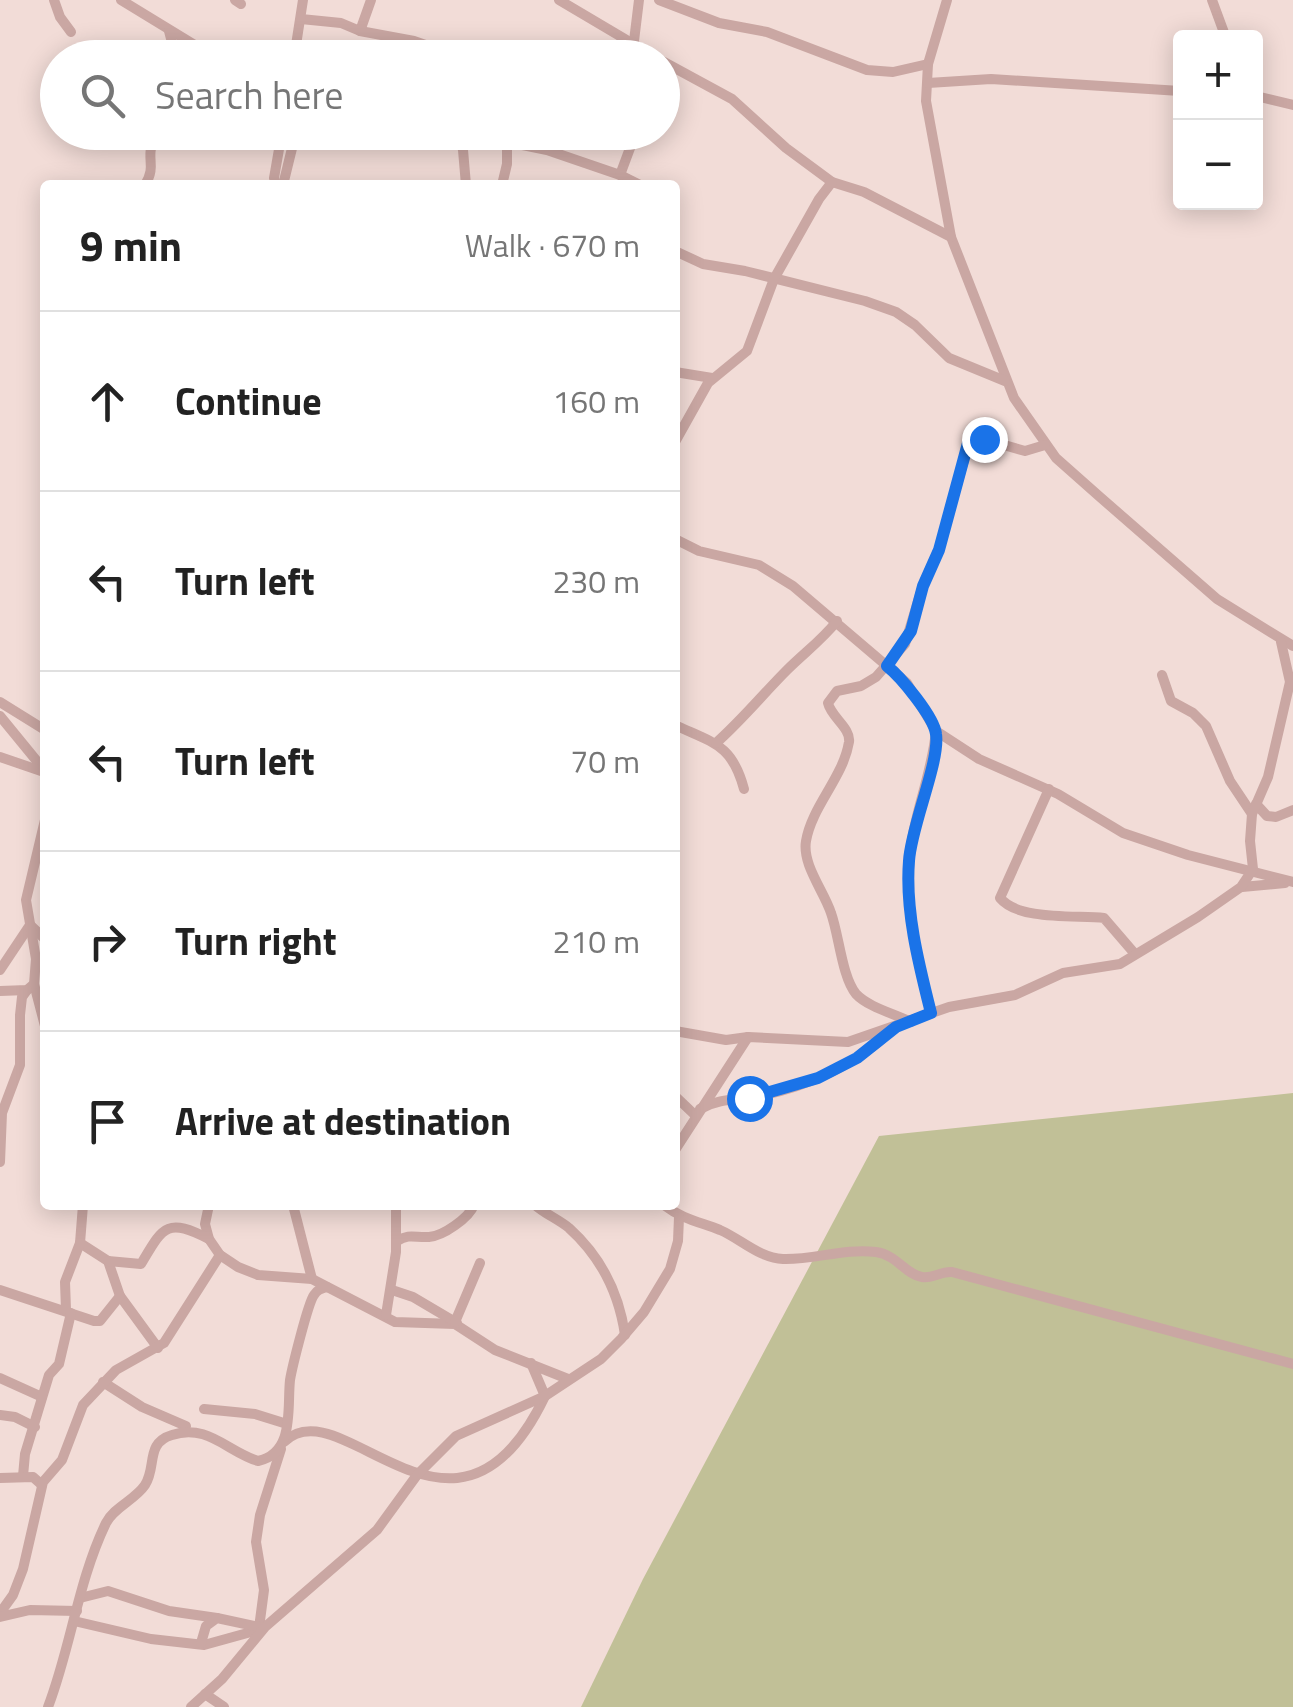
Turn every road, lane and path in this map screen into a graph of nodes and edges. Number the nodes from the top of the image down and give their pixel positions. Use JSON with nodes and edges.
{"nodes":[{"id":1,"x":54,"y":0,"type":"edge"},
{"id":2,"x":121,"y":0,"type":"edge"},
{"id":3,"x":303,"y":0,"type":"edge"},
{"id":4,"x":371,"y":0,"type":"edge"},
{"id":5,"x":559,"y":0,"type":"edge"},
{"id":6,"x":640,"y":0,"type":"edge"},
{"id":7,"x":659,"y":0,"type":"edge"},
{"id":8,"x":947,"y":0,"type":"edge"},
{"id":9,"x":1212,"y":0,"type":"edge"},
{"id":10,"x":301,"y":18,"type":"junction"},
{"id":11,"x":1223,"y":30,"type":"edge"},
{"id":12,"x":169,"y":31,"type":"junction"},
{"id":13,"x":360,"y":31,"type":"junction"},
{"id":14,"x":72,"y":32,"type":"dead end"},
{"id":15,"x":171,"y":40,"type":"edge"},
{"id":16,"x":185,"y":40,"type":"edge"},
{"id":17,"x":297,"y":40,"type":"edge"},
{"id":18,"x":409,"y":40,"type":"edge"},
{"id":19,"x":632,"y":40,"type":"edge"},
{"id":20,"x":634,"y":40,"type":"edge"},
{"id":21,"x":928,"y":64,"type":"junction"},
{"id":22,"x":680,"y":72,"type":"edge"},
{"id":23,"x":928,"y":83,"type":"junction"},
{"id":24,"x":1173,"y":90,"type":"edge"},
{"id":25,"x":1263,"y":98,"type":"edge"},
{"id":26,"x":1293,"y":105,"type":"edge"},
{"id":27,"x":149,"y":150,"type":"edge"},
{"id":28,"x":279,"y":150,"type":"edge"},
{"id":29,"x":290,"y":150,"type":"edge"},
{"id":30,"x":462,"y":150,"type":"edge"},
{"id":31,"x":506,"y":150,"type":"edge"},
{"id":32,"x":546,"y":150,"type":"edge"},
{"id":33,"x":629,"y":150,"type":"edge"},
{"id":34,"x":620,"y":175,"type":"junction"},
{"id":35,"x":147,"y":180,"type":"edge"},
{"id":36,"x":275,"y":180,"type":"edge"},
{"id":37,"x":281,"y":180,"type":"edge"},
{"id":38,"x":465,"y":180,"type":"edge"},
{"id":39,"x":503,"y":180,"type":"edge"},
{"id":40,"x":630,"y":180,"type":"edge"},
{"id":41,"x":832,"y":182,"type":"junction"},
{"id":42,"x":951,"y":237,"type":"junction"},
{"id":43,"x":680,"y":254,"type":"edge"},
{"id":44,"x":774,"y":279,"type":"junction"},
{"id":45,"x":680,"y":373,"type":"edge"},
{"id":46,"x":712,"y":378,"type":"junction"},
{"id":47,"x":1005,"y":381,"type":"junction"},
{"id":48,"x":680,"y":433,"type":"edge"},
{"id":49,"x":1045,"y":445,"type":"junction"},
{"id":50,"x":680,"y":542,"type":"edge"},
{"id":51,"x":837,"y":621,"type":"junction"},
{"id":52,"x":1281,"y":642,"type":"junction"},
{"id":53,"x":1293,"y":646,"type":"edge"},
{"id":54,"x":1293,"y":660,"type":"edge"},
{"id":55,"x":887,"y":666,"type":"junction"},
{"id":56,"x":1162,"y":675,"type":"dead end"},
{"id":57,"x":0,"y":702,"type":"edge"},
{"id":58,"x":0,"y":716,"type":"edge"},
{"id":59,"x":680,"y":726,"type":"edge"},
{"id":60,"x":40,"y":727,"type":"edge"},
{"id":61,"x":936,"y":731,"type":"junction"},
{"id":62,"x":716,"y":743,"type":"junction"},
{"id":63,"x":0,"y":757,"type":"edge"},
{"id":64,"x":40,"y":765,"type":"edge"},
{"id":65,"x":40,"y":769,"type":"edge"},
{"id":66,"x":744,"y":789,"type":"dead end"},
{"id":67,"x":1049,"y":789,"type":"junction"},
{"id":68,"x":1254,"y":809,"type":"junction"},
{"id":69,"x":1293,"y":810,"type":"edge"},
{"id":70,"x":40,"y":865,"type":"edge"},
{"id":71,"x":1253,"y":869,"type":"junction"},
{"id":72,"x":1293,"y":882,"type":"edge"},
{"id":73,"x":1241,"y":887,"type":"junction"},
{"id":74,"x":30,"y":924,"type":"junction"},
{"id":75,"x":40,"y":935,"type":"edge"},
{"id":76,"x":1135,"y":954,"type":"junction"},
{"id":77,"x":0,"y":970,"type":"edge"},
{"id":78,"x":36,"y":980,"type":"edge"},
{"id":79,"x":0,"y":991,"type":"edge"},
{"id":80,"x":931,"y":1013,"type":"junction"},
{"id":81,"x":911,"y":1022,"type":"junction"},
{"id":82,"x":896,"y":1027,"type":"junction"},
{"id":83,"x":680,"y":1032,"type":"edge"},
{"id":84,"x":748,"y":1037,"type":"junction"},
{"id":85,"x":680,"y":1100,"type":"edge"},
{"id":86,"x":698,"y":1113,"type":"junction"},
{"id":87,"x":680,"y":1142,"type":"edge"},
{"id":88,"x":0,"y":1162,"type":"edge"},
{"id":89,"x":83,"y":1210,"type":"edge"},
{"id":90,"x":208,"y":1210,"type":"edge"},
{"id":91,"x":294,"y":1210,"type":"edge"},
{"id":92,"x":396,"y":1210,"type":"edge"},
{"id":93,"x":473,"y":1210,"type":"edge"},
{"id":94,"x":542,"y":1210,"type":"edge"},
{"id":95,"x":671,"y":1210,"type":"edge"},
{"id":96,"x":679,"y":1216,"type":"junction"},
{"id":97,"x":209,"y":1240,"type":"junction"},
{"id":98,"x":397,"y":1241,"type":"junction"},
{"id":99,"x":80,"y":1244,"type":"junction"},
{"id":100,"x":220,"y":1255,"type":"junction"},
{"id":101,"x":108,"y":1261,"type":"junction"},
{"id":102,"x":480,"y":1263,"type":"dead end"},
{"id":103,"x":312,"y":1279,"type":"junction"},
{"id":104,"x":327,"y":1287,"type":"junction"},
{"id":105,"x":0,"y":1290,"type":"edge"},
{"id":106,"x":392,"y":1290,"type":"junction"},
{"id":107,"x":120,"y":1296,"type":"junction"},
{"id":108,"x":68,"y":1311,"type":"junction"},
{"id":109,"x":386,"y":1315,"type":"junction"},
{"id":110,"x":459,"y":1325,"type":"junction"},
{"id":111,"x":625,"y":1335,"type":"junction"},
{"id":112,"x":158,"y":1348,"type":"junction"},
{"id":113,"x":531,"y":1362,"type":"junction"},
{"id":114,"x":1293,"y":1364,"type":"edge"},
{"id":115,"x":0,"y":1378,"type":"edge"},
{"id":116,"x":568,"y":1379,"type":"junction"},
{"id":117,"x":103,"y":1382,"type":"junction"},
{"id":118,"x":544,"y":1396,"type":"junction"},
{"id":119,"x":42,"y":1397,"type":"junction"},
{"id":120,"x":204,"y":1409,"type":"dead end"},
{"id":121,"x":0,"y":1415,"type":"edge"},
{"id":122,"x":287,"y":1424,"type":"junction"},
{"id":123,"x":34,"y":1426,"type":"junction"},
{"id":124,"x":186,"y":1426,"type":"dead end"},
{"id":125,"x":282,"y":1445,"type":"junction"},
{"id":126,"x":417,"y":1475,"type":"junction"},
{"id":127,"x":24,"y":1476,"type":"junction"},
{"id":128,"x":0,"y":1478,"type":"edge"},
{"id":129,"x":42,"y":1485,"type":"junction"},
{"id":130,"x":80,"y":1598,"type":"junction"},
{"id":131,"x":0,"y":1615,"type":"edge"},
{"id":132,"x":76,"y":1616,"type":"junction"},
{"id":133,"x":218,"y":1618,"type":"junction"},
{"id":134,"x":261,"y":1628,"type":"junction"},
{"id":135,"x":200,"y":1643,"type":"junction"},
{"id":136,"x":205,"y":1694,"type":"junction"},
{"id":137,"x":48,"y":1707,"type":"edge"},
{"id":138,"x":191,"y":1707,"type":"edge"},
{"id":139,"x":224,"y":1707,"type":"edge"}],
"edges":[{"from":1,"to":14,"type":"street"},
{"from":2,"to":12,"type":"street"},
{"from":3,"to":10,"type":"street"},
{"from":4,"to":13,"type":"street"},
{"from":5,"to":19,"type":"street"},
{"from":6,"to":20,"type":"street"},
{"from":7,"to":21,"type":"street"},
{"from":8,"to":21,"type":"street"},
{"from":9,"to":11,"type":"street"},
{"from":10,"to":13,"type":"street"},
{"from":10,"to":17,"type":"street"},
{"from":12,"to":15,"type":"street"},
{"from":12,"to":16,"type":"street"},
{"from":13,"to":18,"type":"street"},
{"from":21,"to":23,"type":"street"},
{"from":22,"to":41,"type":"street"},
{"from":23,"to":24,"type":"street"},
{"from":23,"to":42,"type":"street"},
{"from":25,"to":26,"type":"street"},
{"from":27,"to":35,"type":"street"},
{"from":28,"to":36,"type":"street"},
{"from":29,"to":37,"type":"street"},
{"from":30,"to":38,"type":"street"},
{"from":31,"to":39,"type":"street"},
{"from":32,"to":34,"type":"street"},
{"from":33,"to":34,"type":"street"},
{"from":34,"to":40,"type":"street"},
{"from":41,"to":42,"type":"street"},
{"from":41,"to":44,"type":"street"},
{"from":42,"to":47,"type":"street"},
{"from":43,"to":44,"type":"street"},
{"from":44,"to":46,"type":"street"},
{"from":44,"to":47,"type":"street"},
{"from":45,"to":46,"type":"street"},
{"from":46,"to":48,"type":"street"},
{"from":47,"to":49,"type":"street"},
{"from":49,"to":52,"type":"street"},
{"from":49,"to":55,"type":"street"},
{"from":50,"to":51,"type":"street"},
{"from":51,"to":55,"type":"street"},
{"from":51,"to":62,"type":"street"},
{"from":52,"to":53,"type":"street"},
{"from":52,"to":54,"type":"street"},
{"from":52,"to":68,"type":"street"},
{"from":55,"to":61,"type":"street"},
{"from":55,"to":81,"type":"street"},
{"from":56,"to":68,"type":"street"},
{"from":57,"to":60,"type":"street"},
{"from":58,"to":64,"type":"street"},
{"from":59,"to":62,"type":"street"},
{"from":61,"to":67,"type":"street"},
{"from":61,"to":80,"type":"street"},
{"from":62,"to":66,"type":"street"},
{"from":63,"to":65,"type":"street"},
{"from":67,"to":71,"type":"street"},
{"from":67,"to":76,"type":"street"},
{"from":68,"to":69,"type":"street"},
{"from":68,"to":71,"type":"street"},
{"from":70,"to":74,"type":"street"},
{"from":71,"to":72,"type":"street"},
{"from":71,"to":73,"type":"street"},
{"from":72,"to":73,"type":"street"},
{"from":73,"to":76,"type":"street"},
{"from":74,"to":75,"type":"street"},
{"from":74,"to":77,"type":"street"},
{"from":74,"to":78,"type":"street"},
{"from":76,"to":80,"type":"street"},
{"from":78,"to":79,"type":"street"},
{"from":78,"to":88,"type":"street"},
{"from":80,"to":81,"type":"street"},
{"from":81,"to":82,"type":"street"},
{"from":82,"to":84,"type":"street"},
{"from":82,"to":86,"type":"street"},
{"from":83,"to":84,"type":"street"},
{"from":84,"to":86,"type":"street"},
{"from":85,"to":86,"type":"street"},
{"from":86,"to":87,"type":"street"},
{"from":89,"to":99,"type":"street"},
{"from":90,"to":97,"type":"street"},
{"from":91,"to":103,"type":"street"},
{"from":92,"to":98,"type":"street"},
{"from":93,"to":98,"type":"street"},
{"from":94,"to":111,"type":"street"},
{"from":95,"to":96,"type":"street"},
{"from":96,"to":111,"type":"street"},
{"from":96,"to":114,"type":"street"},
{"from":97,"to":100,"type":"street"},
{"from":97,"to":101,"type":"street"},
{"from":98,"to":106,"type":"street"},
{"from":99,"to":101,"type":"street"},
{"from":99,"to":108,"type":"street"},
{"from":100,"to":103,"type":"street"},
{"from":100,"to":112,"type":"street"},
{"from":101,"to":107,"type":"street"},
{"from":102,"to":110,"type":"street"},
{"from":103,"to":104,"type":"street"},
{"from":104,"to":109,"type":"street"},
{"from":104,"to":122,"type":"street"},
{"from":105,"to":108,"type":"street"},
{"from":106,"to":109,"type":"street"},
{"from":106,"to":110,"type":"street"},
{"from":107,"to":108,"type":"street"},
{"from":107,"to":112,"type":"street"},
{"from":108,"to":119,"type":"street"},
{"from":109,"to":110,"type":"street"},
{"from":110,"to":113,"type":"street"},
{"from":111,"to":116,"type":"street"},
{"from":112,"to":117,"type":"street"},
{"from":113,"to":116,"type":"street"},
{"from":113,"to":118,"type":"street"},
{"from":115,"to":119,"type":"street"},
{"from":116,"to":118,"type":"street"},
{"from":117,"to":124,"type":"street"},
{"from":117,"to":129,"type":"street"},
{"from":118,"to":126,"type":"street"},
{"from":118,"to":126,"type":"street"},
{"from":119,"to":123,"type":"street"},
{"from":120,"to":122,"type":"street"},
{"from":121,"to":123,"type":"street"},
{"from":122,"to":125,"type":"street"},
{"from":123,"to":127,"type":"street"},
{"from":125,"to":126,"type":"street"},
{"from":125,"to":130,"type":"street"},
{"from":125,"to":134,"type":"street"},
{"from":126,"to":134,"type":"street"},
{"from":127,"to":128,"type":"street"},
{"from":127,"to":129,"type":"street"},
{"from":129,"to":131,"type":"street"},
{"from":130,"to":132,"type":"street"},
{"from":130,"to":133,"type":"street"},
{"from":131,"to":132,"type":"street"},
{"from":132,"to":135,"type":"street"},
{"from":132,"to":137,"type":"street"},
{"from":133,"to":134,"type":"street"},
{"from":133,"to":135,"type":"street"},
{"from":134,"to":135,"type":"street"},
{"from":134,"to":136,"type":"street"},
{"from":136,"to":138,"type":"street"},
{"from":136,"to":139,"type":"street"}]}
